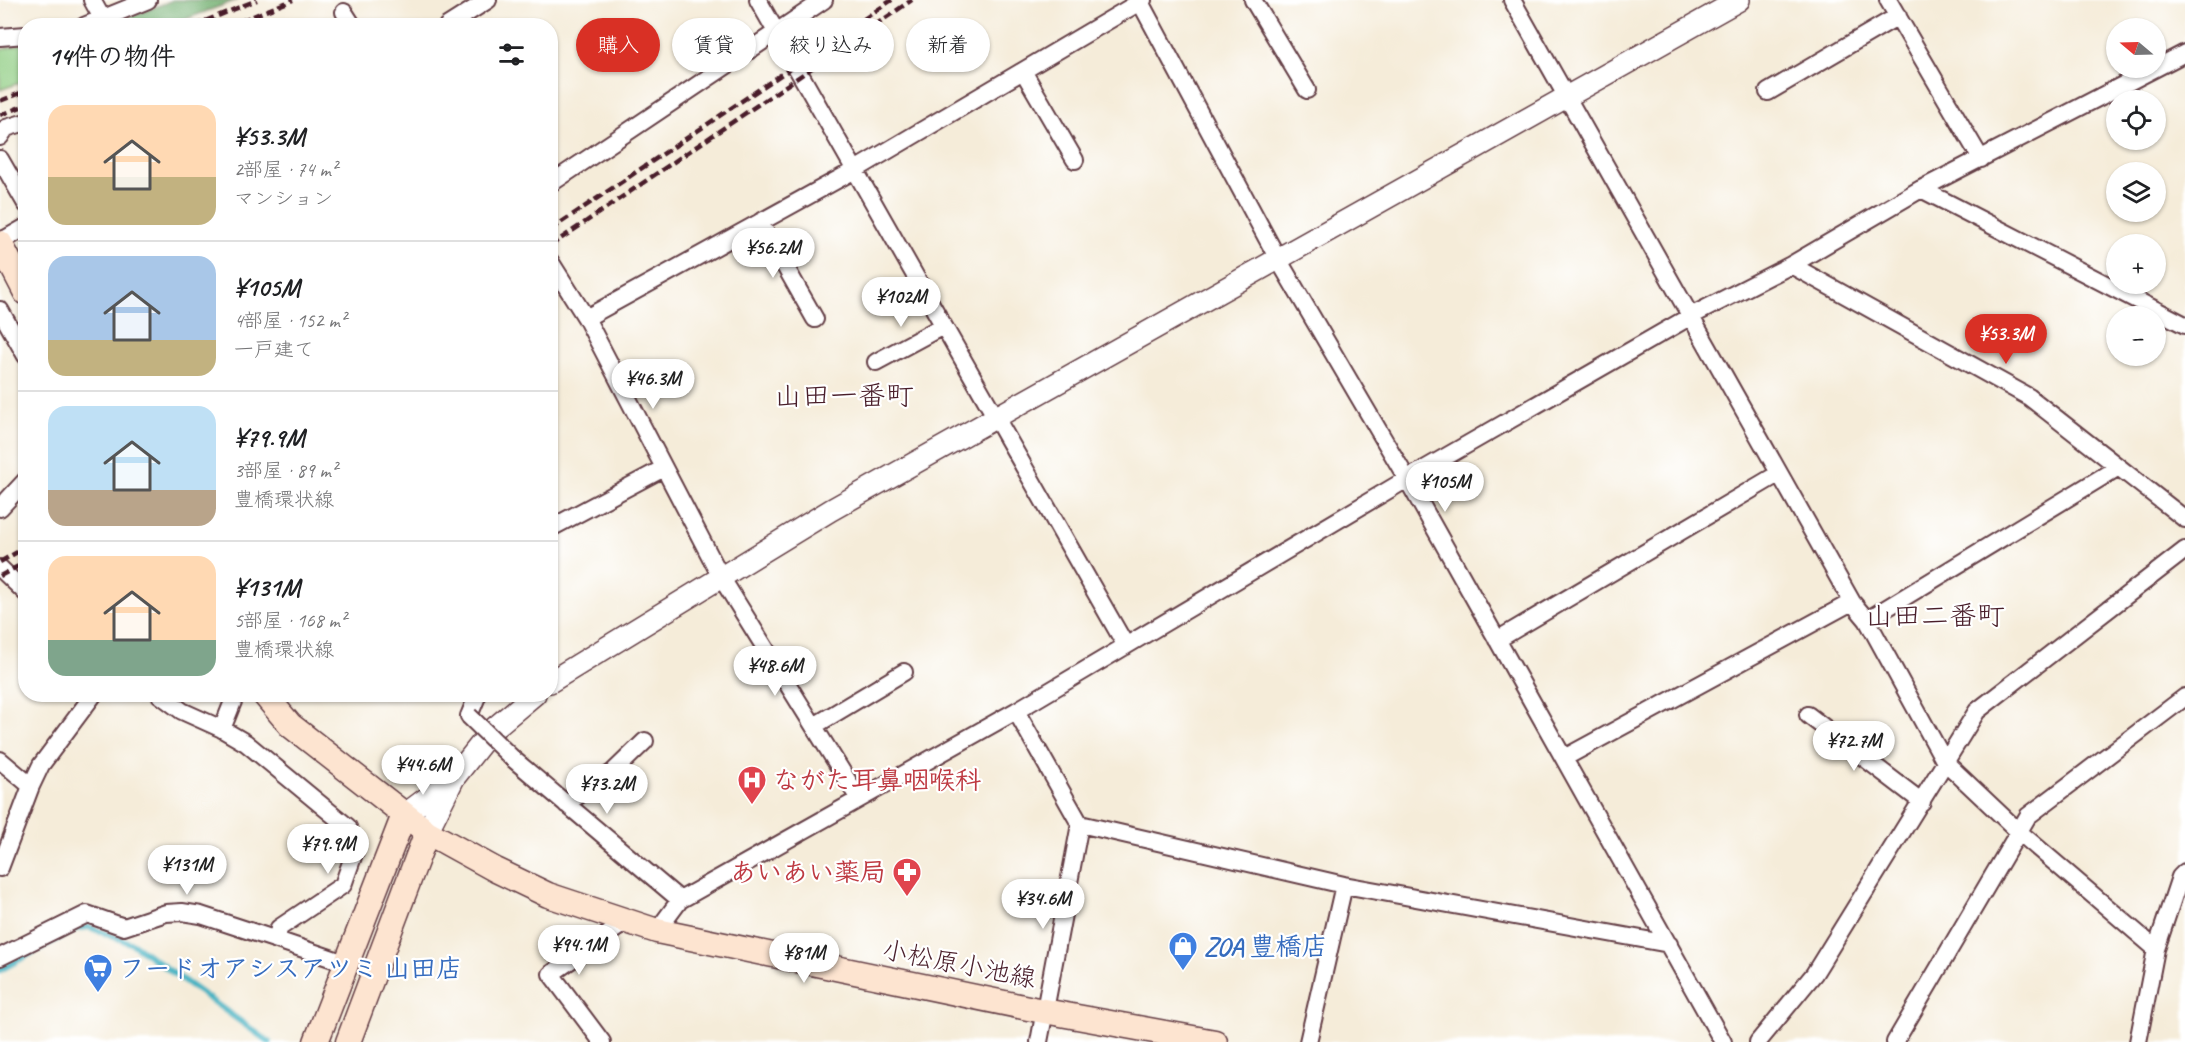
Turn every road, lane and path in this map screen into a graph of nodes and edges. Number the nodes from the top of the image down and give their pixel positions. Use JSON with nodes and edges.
{"nodes":[{"id":1,"x":92,"y":0,"type":"edge"},
{"id":2,"x":148,"y":0,"type":"edge"},
{"id":3,"x":488,"y":0,"type":"edge"},
{"id":4,"x":758,"y":0,"type":"edge"},
{"id":5,"x":824,"y":0,"type":"edge"},
{"id":6,"x":1141,"y":0,"type":"edge"},
{"id":7,"x":1253,"y":0,"type":"edge"},
{"id":8,"x":1512,"y":0,"type":"edge"},
{"id":9,"x":1739,"y":0,"type":"edge"},
{"id":10,"x":1888,"y":0,"type":"edge"},
{"id":11,"x":1898,"y":16,"type":"junction"},
{"id":12,"x":102,"y":18,"type":"joint"},
{"id":13,"x":460,"y":18,"type":"edge"},
{"id":14,"x":768,"y":18,"type":"edge"},
{"id":15,"x":797,"y":18,"type":"edge"},
{"id":16,"x":18,"y":36,"type":"edge"},
{"id":17,"x":0,"y":37,"type":"edge"},
{"id":18,"x":768,"y":37,"type":"edge"},
{"id":19,"x":2185,"y":52,"type":"edge"},
{"id":20,"x":1023,"y":71,"type":"junction"},
{"id":21,"x":799,"y":72,"type":"edge"},
{"id":22,"x":1307,"y":90,"type":"dead end"},
{"id":23,"x":1768,"y":92,"type":"dead end"},
{"id":24,"x":1566,"y":96,"type":"junction"},
{"id":25,"x":18,"y":124,"type":"edge"},
{"id":26,"x":0,"y":138,"type":"edge"},
{"id":27,"x":0,"y":159,"type":"edge"},
{"id":28,"x":1074,"y":159,"type":"dead end"},
{"id":29,"x":1981,"y":159,"type":"junction"},
{"id":30,"x":855,"y":170,"type":"junction"},
{"id":31,"x":558,"y":179,"type":"edge"},
{"id":32,"x":1921,"y":189,"type":"junction"},
{"id":33,"x":18,"y":190,"type":"edge"},
{"id":34,"x":760,"y":222,"type":"junction"},
{"id":35,"x":18,"y":232,"type":"edge"},
{"id":36,"x":0,"y":243,"type":"edge"},
{"id":37,"x":1278,"y":259,"type":"junction"},
{"id":38,"x":1791,"y":265,"type":"junction"},
{"id":39,"x":18,"y":278,"type":"edge"},
{"id":40,"x":558,"y":278,"type":"edge"},
{"id":41,"x":0,"y":310,"type":"edge"},
{"id":42,"x":1691,"y":316,"type":"junction"},
{"id":43,"x":586,"y":318,"type":"junction"},
{"id":44,"x":815,"y":319,"type":"dead end"},
{"id":45,"x":943,"y":326,"type":"junction"},
{"id":46,"x":2185,"y":326,"type":"edge"},
{"id":47,"x":18,"y":343,"type":"edge"},
{"id":48,"x":876,"y":362,"type":"dead end"},
{"id":49,"x":995,"y":418,"type":"junction"},
{"id":50,"x":664,"y":468,"type":"junction"},
{"id":51,"x":2117,"y":468,"type":"junction"},
{"id":52,"x":1778,"y":474,"type":"junction"},
{"id":53,"x":1407,"y":479,"type":"junction"},
{"id":54,"x":18,"y":489,"type":"edge"},
{"id":55,"x":0,"y":508,"type":"edge"},
{"id":56,"x":2185,"y":519,"type":"edge"},
{"id":57,"x":558,"y":524,"type":"edge"},
{"id":58,"x":2185,"y":550,"type":"edge"},
{"id":59,"x":0,"y":568,"type":"edge"},
{"id":60,"x":721,"y":578,"type":"junction"},
{"id":61,"x":18,"y":585,"type":"edge"},
{"id":62,"x":1852,"y":602,"type":"junction"},
{"id":63,"x":1868,"y":621,"type":"junction"},
{"id":64,"x":1497,"y":639,"type":"junction"},
{"id":65,"x":1126,"y":646,"type":"junction"},
{"id":66,"x":904,"y":672,"type":"dead end"},
{"id":67,"x":558,"y":677,"type":"edge"},
{"id":68,"x":2185,"y":697,"type":"edge"},
{"id":69,"x":88,"y":702,"type":"edge"},
{"id":70,"x":170,"y":702,"type":"edge"},
{"id":71,"x":233,"y":702,"type":"edge"},
{"id":72,"x":271,"y":702,"type":"edge"},
{"id":73,"x":475,"y":702,"type":"edge"},
{"id":74,"x":525,"y":702,"type":"edge"},
{"id":75,"x":1016,"y":711,"type":"junction"},
{"id":76,"x":1808,"y":715,"type":"dead end"},
{"id":77,"x":814,"y":726,"type":"junction"},
{"id":78,"x":222,"y":729,"type":"junction"},
{"id":79,"x":645,"y":741,"type":"dead end"},
{"id":80,"x":1564,"y":758,"type":"junction"},
{"id":81,"x":0,"y":760,"type":"edge"},
{"id":82,"x":1945,"y":762,"type":"junction"},
{"id":83,"x":454,"y":777,"type":"junction"},
{"id":84,"x":31,"y":786,"type":"junction"},
{"id":85,"x":859,"y":799,"type":"junction"},
{"id":86,"x":1922,"y":802,"type":"junction"},
{"id":87,"x":566,"y":804,"type":"junction"},
{"id":88,"x":404,"y":815,"type":"junction"},
{"id":89,"x":1080,"y":824,"type":"junction"},
{"id":90,"x":2018,"y":831,"type":"junction"},
{"id":91,"x":427,"y":832,"type":"junction"},
{"id":92,"x":0,"y":868,"type":"edge"},
{"id":93,"x":2185,"y":872,"type":"edge"},
{"id":94,"x":1344,"y":885,"type":"junction"},
{"id":95,"x":680,"y":900,"type":"junction"},
{"id":96,"x":627,"y":921,"type":"junction"},
{"id":97,"x":657,"y":931,"type":"junction"},
{"id":98,"x":278,"y":940,"type":"junction"},
{"id":99,"x":1669,"y":944,"type":"junction"},
{"id":100,"x":3,"y":948,"type":"edge"},
{"id":101,"x":2156,"y":949,"type":"junction"},
{"id":102,"x":345,"y":963,"type":"junction"},
{"id":103,"x":1045,"y":1010,"type":"junction"},
{"id":104,"x":316,"y":1042,"type":"edge"},
{"id":105,"x":348,"y":1042,"type":"edge"},
{"id":106,"x":602,"y":1042,"type":"edge"},
{"id":107,"x":1039,"y":1042,"type":"edge"},
{"id":108,"x":1215,"y":1042,"type":"edge"},
{"id":109,"x":1308,"y":1042,"type":"edge"},
{"id":110,"x":1723,"y":1042,"type":"edge"},
{"id":111,"x":1758,"y":1042,"type":"edge"},
{"id":112,"x":1895,"y":1042,"type":"edge"},
{"id":113,"x":2139,"y":1042,"type":"edge"}],
"edges":[{"from":1,"to":12,"type":"street"},
{"from":2,"to":12,"type":"street"},
{"from":3,"to":13,"type":"street"},
{"from":4,"to":14,"type":"street"},
{"from":5,"to":15,"type":"street"},
{"from":6,"to":20,"type":"street"},
{"from":6,"to":37,"type":"street"},
{"from":7,"to":22,"type":"street"},
{"from":8,"to":24,"type":"street"},
{"from":9,"to":24,"type":"street"},
{"from":10,"to":11,"type":"street"},
{"from":11,"to":23,"type":"street"},
{"from":11,"to":29,"type":"street"},
{"from":16,"to":17,"type":"street"},
{"from":18,"to":31,"type":"street"},
{"from":19,"to":29,"type":"street"},
{"from":20,"to":28,"type":"street"},
{"from":20,"to":30,"type":"street"},
{"from":21,"to":30,"type":"street"},
{"from":24,"to":37,"type":"street"},
{"from":24,"to":42,"type":"street"},
{"from":25,"to":26,"type":"street"},
{"from":27,"to":33,"type":"street"},
{"from":29,"to":32,"type":"street"},
{"from":30,"to":34,"type":"street"},
{"from":30,"to":45,"type":"street"},
{"from":32,"to":38,"type":"street"},
{"from":32,"to":46,"type":"street"},
{"from":34,"to":43,"type":"street"},
{"from":34,"to":44,"type":"street"},
{"from":35,"to":36,"type":"street"},
{"from":36,"to":39,"type":"main road"},
{"from":37,"to":49,"type":"street"},
{"from":37,"to":53,"type":"street"},
{"from":38,"to":42,"type":"street"},
{"from":38,"to":51,"type":"street"},
{"from":40,"to":43,"type":"street"},
{"from":41,"to":47,"type":"street"},
{"from":42,"to":52,"type":"street"},
{"from":42,"to":53,"type":"street"},
{"from":43,"to":50,"type":"street"},
{"from":45,"to":48,"type":"street"},
{"from":45,"to":49,"type":"street"},
{"from":49,"to":60,"type":"street"},
{"from":49,"to":65,"type":"street"},
{"from":50,"to":57,"type":"street"},
{"from":50,"to":60,"type":"street"},
{"from":51,"to":56,"type":"street"},
{"from":51,"to":63,"type":"street"},
{"from":52,"to":62,"type":"street"},
{"from":52,"to":64,"type":"street"},
{"from":53,"to":64,"type":"street"},
{"from":53,"to":65,"type":"street"},
{"from":54,"to":55,"type":"street"},
{"from":58,"to":82,"type":"street"},
{"from":59,"to":61,"type":"street"},
{"from":60,"to":67,"type":"street"},
{"from":60,"to":77,"type":"street"},
{"from":62,"to":63,"type":"street"},
{"from":62,"to":80,"type":"street"},
{"from":63,"to":82,"type":"street"},
{"from":64,"to":80,"type":"street"},
{"from":65,"to":75,"type":"street"},
{"from":66,"to":77,"type":"street"},
{"from":68,"to":90,"type":"street"},
{"from":69,"to":84,"type":"street"},
{"from":70,"to":78,"type":"street"},
{"from":71,"to":78,"type":"street"},
{"from":72,"to":88,"type":"main road","name":"小松原小池線"},
{"from":73,"to":87,"type":"street","bridge":true},
{"from":74,"to":83,"type":"street"},
{"from":75,"to":85,"type":"street"},
{"from":75,"to":89,"type":"street"},
{"from":76,"to":86,"type":"street"},
{"from":77,"to":85,"type":"street"},
{"from":78,"to":98,"type":"street"},
{"from":79,"to":87,"type":"street"},
{"from":80,"to":99,"type":"street"},
{"from":81,"to":84,"type":"street"},
{"from":82,"to":86,"type":"street"},
{"from":82,"to":90,"type":"street"},
{"from":83,"to":88,"type":"street"},
{"from":83,"to":91,"type":"street"},
{"from":84,"to":92,"type":"street"},
{"from":85,"to":95,"type":"street"},
{"from":86,"to":111,"type":"street"},
{"from":87,"to":95,"type":"street"},
{"from":88,"to":91,"type":"main road","name":"小松原小池線"},
{"from":88,"to":102,"type":"main road"},
{"from":89,"to":94,"type":"street"},
{"from":89,"to":103,"type":"street"},
{"from":90,"to":101,"type":"street"},
{"from":90,"to":112,"type":"street"},
{"from":91,"to":96,"type":"main road","name":"小松原小池線"},
{"from":91,"to":105,"type":"main road"},
{"from":93,"to":101,"type":"street"},
{"from":94,"to":99,"type":"street"},
{"from":94,"to":109,"type":"street"},
{"from":95,"to":97,"type":"street"},
{"from":96,"to":97,"type":"main road","name":"小松原小池線"},
{"from":96,"to":106,"type":"street"},
{"from":97,"to":103,"type":"main road","name":"小松原小池線"},
{"from":98,"to":100,"type":"street"},
{"from":98,"to":102,"type":"street"},
{"from":99,"to":110,"type":"street"},
{"from":101,"to":113,"type":"street"},
{"from":102,"to":104,"type":"main road"},
{"from":103,"to":107,"type":"street"},
{"from":103,"to":108,"type":"main road","name":"小松原小池線"}]}
